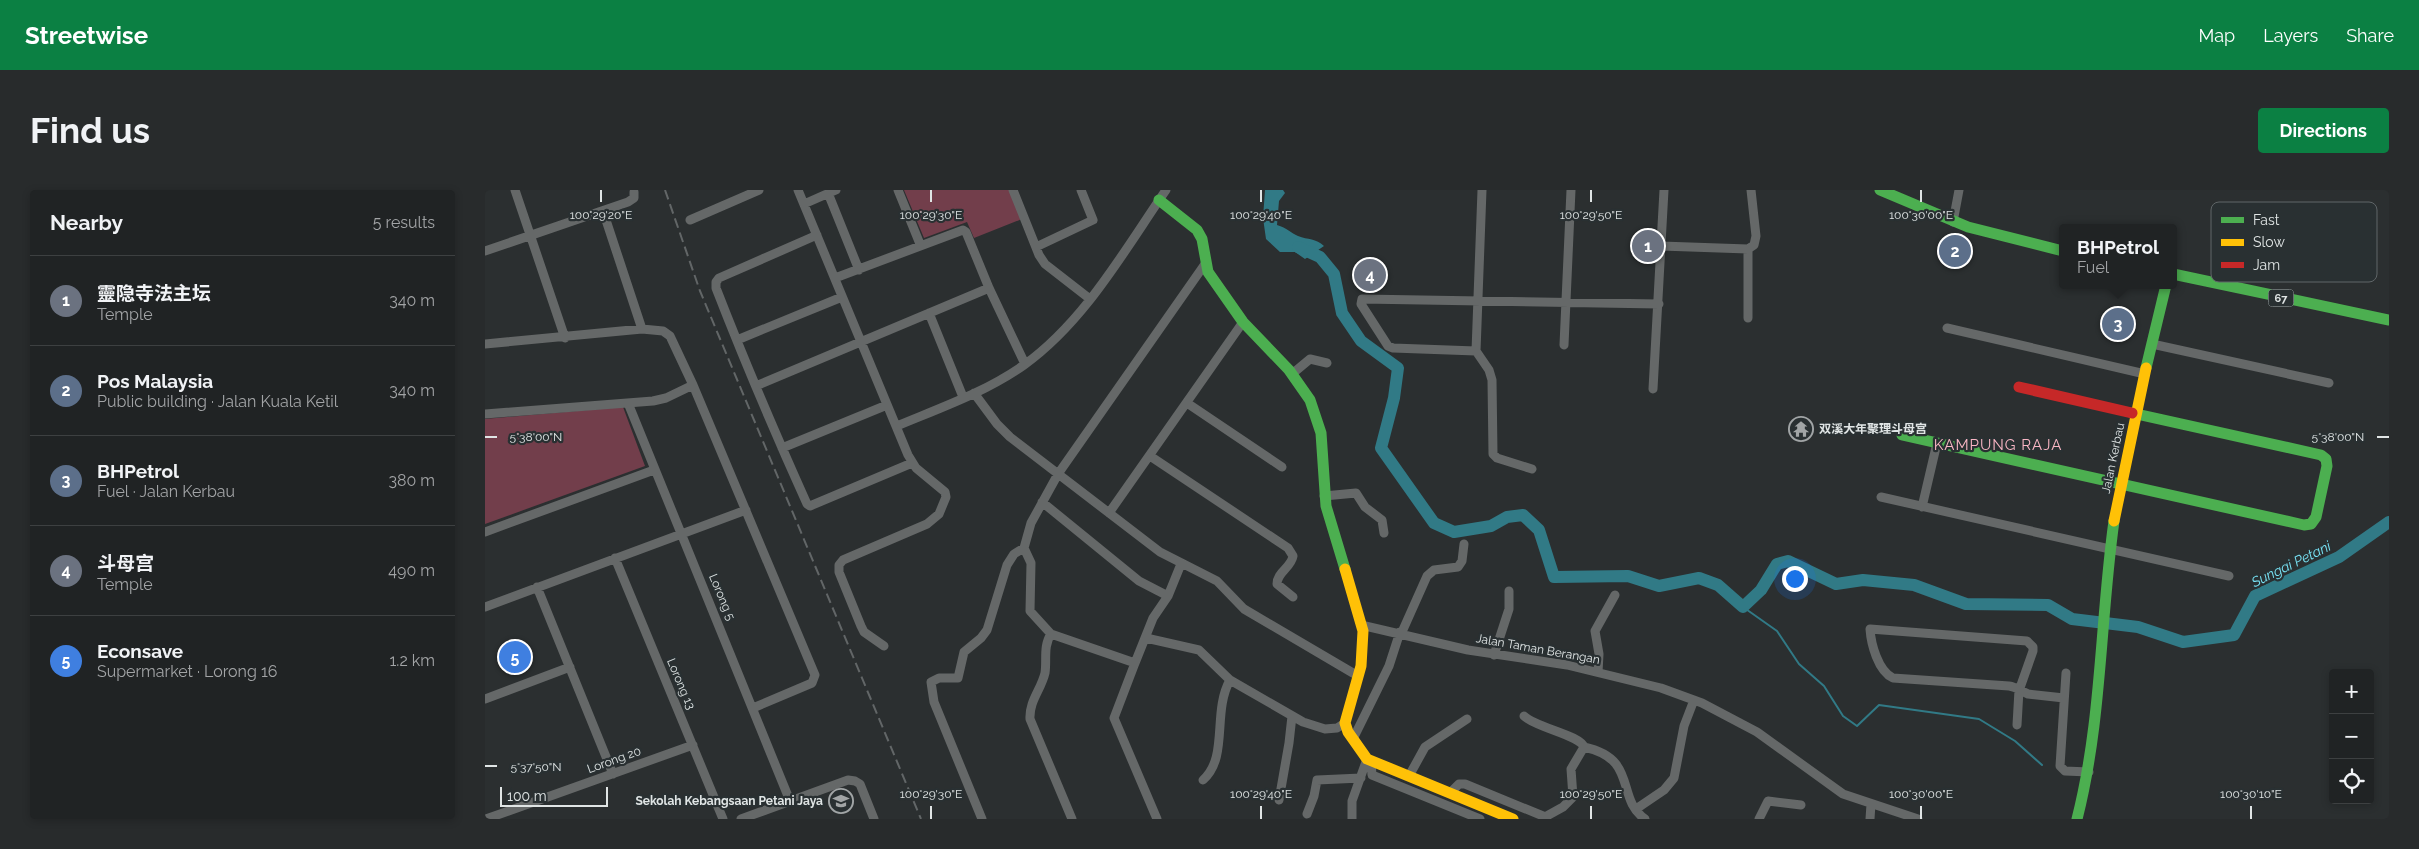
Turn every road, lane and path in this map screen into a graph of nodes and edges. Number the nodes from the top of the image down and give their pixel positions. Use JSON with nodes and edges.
{"nodes":[{"id":1,"x":515,"y":190,"type":"edge"},
{"id":2,"x":759,"y":190,"type":"edge"},
{"id":3,"x":798,"y":190,"type":"edge"},
{"id":4,"x":898,"y":190,"type":"edge"},
{"id":5,"x":1013,"y":190,"type":"edge"},
{"id":6,"x":1081,"y":190,"type":"edge"},
{"id":7,"x":1166,"y":190,"type":"edge"},
{"id":8,"x":1482,"y":190,"type":"edge"},
{"id":9,"x":1571,"y":190,"type":"edge"},
{"id":10,"x":1664,"y":190,"type":"edge"},
{"id":11,"x":1751,"y":190,"type":"edge"},
{"id":12,"x":1880,"y":190,"type":"edge"},
{"id":13,"x":1959,"y":190,"type":"edge"},
{"id":14,"x":634,"y":192,"type":"dead end"},
{"id":15,"x":832,"y":192,"type":"edge"},
{"id":16,"x":1159,"y":200,"type":"junction"},
{"id":17,"x":804,"y":204,"type":"junction"},
{"id":18,"x":603,"y":211,"type":"junction"},
{"id":19,"x":691,"y":220,"type":"dead end"},
{"id":20,"x":1953,"y":222,"type":"junction"},
{"id":21,"x":817,"y":235,"type":"junction"},
{"id":22,"x":529,"y":236,"type":"junction"},
{"id":23,"x":920,"y":244,"type":"junction"},
{"id":24,"x":1661,"y":246,"type":"junction"},
{"id":25,"x":1036,"y":247,"type":"junction"},
{"id":26,"x":1748,"y":249,"type":"junction"},
{"id":27,"x":2059,"y":249,"type":"edge"},
{"id":28,"x":485,"y":251,"type":"edge"},
{"id":29,"x":1205,"y":264,"type":"junction"},
{"id":30,"x":859,"y":270,"type":"junction"},
{"id":31,"x":2177,"y":275,"type":"edge"},
{"id":32,"x":835,"y":278,"type":"junction"},
{"id":33,"x":989,"y":288,"type":"junction"},
{"id":34,"x":2165,"y":289,"type":"edge"},
{"id":35,"x":843,"y":297,"type":"junction"},
{"id":36,"x":1090,"y":299,"type":"junction"},
{"id":37,"x":1477,"y":300,"type":"junction"},
{"id":38,"x":1566,"y":303,"type":"junction"},
{"id":39,"x":1659,"y":304,"type":"junction"},
{"id":40,"x":929,"y":313,"type":"junction"},
{"id":41,"x":1748,"y":318,"type":"dead end"},
{"id":42,"x":2389,"y":320,"type":"edge"},
{"id":43,"x":1243,"y":322,"type":"junction"},
{"id":44,"x":1947,"y":328,"type":"dead end"},
{"id":45,"x":642,"y":329,"type":"junction"},
{"id":46,"x":565,"y":338,"type":"junction"},
{"id":47,"x":737,"y":340,"type":"junction"},
{"id":48,"x":861,"y":341,"type":"junction"},
{"id":49,"x":485,"y":344,"type":"edge"},
{"id":50,"x":2152,"y":344,"type":"junction"},
{"id":51,"x":1564,"y":345,"type":"dead end"},
{"id":52,"x":1476,"y":351,"type":"junction"},
{"id":53,"x":1327,"y":363,"type":"dead end"},
{"id":54,"x":1025,"y":364,"type":"junction"},
{"id":55,"x":1292,"y":374,"type":"junction"},
{"id":56,"x":2145,"y":374,"type":"junction"},
{"id":57,"x":2329,"y":383,"type":"dead end"},
{"id":58,"x":693,"y":385,"type":"junction"},
{"id":59,"x":756,"y":386,"type":"junction"},
{"id":60,"x":2019,"y":387,"type":"dead end"},
{"id":61,"x":1653,"y":390,"type":"dead end"},
{"id":62,"x":974,"y":392,"type":"junction"},
{"id":63,"x":963,"y":397,"type":"junction"},
{"id":64,"x":628,"y":404,"type":"junction"},
{"id":65,"x":1187,"y":404,"type":"junction"},
{"id":66,"x":887,"y":405,"type":"junction"},
{"id":67,"x":2137,"y":413,"type":"junction"},
{"id":68,"x":485,"y":414,"type":"edge"},
{"id":69,"x":897,"y":426,"type":"junction"},
{"id":70,"x":1902,"y":434,"type":"dead end"},
{"id":71,"x":1937,"y":443,"type":"junction"},
{"id":72,"x":783,"y":448,"type":"junction"},
{"id":73,"x":1150,"y":456,"type":"junction"},
{"id":74,"x":912,"y":463,"type":"junction"},
{"id":75,"x":1282,"y":467,"type":"dead end"},
{"id":76,"x":1532,"y":469,"type":"dead end"},
{"id":77,"x":655,"y":470,"type":"junction"},
{"id":78,"x":1058,"y":474,"type":"junction"},
{"id":79,"x":2121,"y":485,"type":"junction"},
{"id":80,"x":1324,"y":496,"type":"junction"},
{"id":81,"x":1881,"y":497,"type":"dead end"},
{"id":82,"x":1042,"y":502,"type":"junction"},
{"id":83,"x":1922,"y":507,"type":"junction"},
{"id":84,"x":746,"y":510,"type":"junction"},
{"id":85,"x":1109,"y":513,"type":"junction"},
{"id":86,"x":485,"y":532,"type":"edge"},
{"id":87,"x":1384,"y":532,"type":"dead end"},
{"id":88,"x":681,"y":534,"type":"junction"},
{"id":89,"x":1464,"y":544,"type":"dead end"},
{"id":90,"x":1024,"y":548,"type":"junction"},
{"id":91,"x":2111,"y":550,"type":"junction"},
{"id":92,"x":615,"y":558,"type":"junction"},
{"id":93,"x":1181,"y":564,"type":"junction"},
{"id":94,"x":2229,"y":576,"type":"dead end"},
{"id":95,"x":537,"y":588,"type":"junction"},
{"id":96,"x":1509,"y":591,"type":"dead end"},
{"id":97,"x":1615,"y":595,"type":"dead end"},
{"id":98,"x":1168,"y":596,"type":"junction"},
{"id":99,"x":1293,"y":597,"type":"dead end"},
{"id":100,"x":485,"y":607,"type":"edge"},
{"id":101,"x":1361,"y":625,"type":"junction"},
{"id":102,"x":1401,"y":632,"type":"junction"},
{"id":103,"x":1051,"y":634,"type":"junction"},
{"id":104,"x":1146,"y":638,"type":"junction"},
{"id":105,"x":884,"y":646,"type":"dead end"},
{"id":106,"x":1494,"y":655,"type":"junction"},
{"id":107,"x":1135,"y":664,"type":"junction"},
{"id":108,"x":569,"y":667,"type":"junction"},
{"id":109,"x":1598,"y":672,"type":"junction"},
{"id":110,"x":2066,"y":673,"type":"dead end"},
{"id":111,"x":1358,"y":676,"type":"junction"},
{"id":112,"x":1231,"y":680,"type":"junction"},
{"id":113,"x":2019,"y":690,"type":"junction"},
{"id":114,"x":2064,"y":698,"type":"junction"},
{"id":115,"x":485,"y":699,"type":"edge"},
{"id":116,"x":1693,"y":700,"type":"junction"},
{"id":117,"x":753,"y":708,"type":"junction"},
{"id":118,"x":1292,"y":716,"type":"junction"},
{"id":119,"x":1524,"y":716,"type":"dead end"},
{"id":120,"x":1467,"y":719,"type":"dead end"},
{"id":121,"x":1345,"y":723,"type":"junction"},
{"id":122,"x":2017,"y":725,"type":"dead end"},
{"id":123,"x":1353,"y":739,"type":"junction"},
{"id":124,"x":693,"y":745,"type":"junction"},
{"id":125,"x":1584,"y":747,"type":"junction"},
{"id":126,"x":1369,"y":760,"type":"junction"},
{"id":127,"x":2089,"y":772,"type":"junction"},
{"id":128,"x":613,"y":774,"type":"junction"},
{"id":129,"x":1409,"y":776,"type":"junction"},
{"id":130,"x":1361,"y":778,"type":"junction"},
{"id":131,"x":1203,"y":780,"type":"dead end"},
{"id":132,"x":1450,"y":793,"type":"junction"},
{"id":133,"x":790,"y":800,"type":"junction"},
{"id":134,"x":1279,"y":800,"type":"dead end"},
{"id":135,"x":1801,"y":804,"type":"dead end"},
{"id":136,"x":1871,"y":804,"type":"junction"},
{"id":137,"x":1636,"y":809,"type":"junction"},
{"id":138,"x":1307,"y":814,"type":"dead end"},
{"id":139,"x":1545,"y":818,"type":"edge"},
{"id":140,"x":486,"y":819,"type":"edge"},
{"id":141,"x":723,"y":819,"type":"edge"},
{"id":142,"x":741,"y":819,"type":"edge"},
{"id":143,"x":875,"y":819,"type":"edge"},
{"id":144,"x":982,"y":819,"type":"edge"},
{"id":145,"x":1072,"y":819,"type":"edge"},
{"id":146,"x":1157,"y":819,"type":"edge"},
{"id":147,"x":1352,"y":819,"type":"edge"},
{"id":148,"x":1481,"y":819,"type":"edge"},
{"id":149,"x":1513,"y":819,"type":"edge"},
{"id":150,"x":1645,"y":819,"type":"edge"},
{"id":151,"x":1759,"y":819,"type":"edge"},
{"id":152,"x":1870,"y":819,"type":"edge"},
{"id":153,"x":1918,"y":819,"type":"edge"},
{"id":154,"x":2077,"y":819,"type":"edge"}],
"edges":[{"from":1,"to":22,"type":"street"},
{"from":2,"to":19,"type":"street"},
{"from":3,"to":17,"type":"street"},
{"from":4,"to":23,"type":"street"},
{"from":5,"to":25,"type":"street"},
{"from":6,"to":25,"type":"street"},
{"from":7,"to":16,"type":"street"},
{"from":8,"to":37,"type":"street"},
{"from":9,"to":38,"type":"street"},
{"from":10,"to":24,"type":"street"},
{"from":11,"to":26,"type":"street"},
{"from":12,"to":20,"type":"street"},
{"from":13,"to":20,"type":"street"},
{"from":14,"to":18,"type":"street"},
{"from":15,"to":17,"type":"street"},
{"from":15,"to":30,"type":"street"},
{"from":16,"to":29,"type":"street"},
{"from":16,"to":36,"type":"street"},
{"from":17,"to":21,"type":"street"},
{"from":18,"to":22,"type":"street"},
{"from":18,"to":45,"type":"street"},
{"from":20,"to":27,"type":"street"},
{"from":21,"to":32,"type":"street"},
{"from":21,"to":47,"type":"street"},
{"from":22,"to":28,"type":"street"},
{"from":22,"to":46,"type":"street"},
{"from":23,"to":30,"type":"street"},
{"from":23,"to":33,"type":"street"},
{"from":24,"to":26,"type":"street"},
{"from":24,"to":39,"type":"street"},
{"from":25,"to":36,"type":"street"},
{"from":26,"to":41,"type":"street"},
{"from":29,"to":43,"type":"street"},
{"from":29,"to":78,"type":"street"},
{"from":30,"to":32,"type":"street"},
{"from":31,"to":42,"type":"street","number":"67"},
{"from":32,"to":35,"type":"street"},
{"from":33,"to":40,"type":"street"},
{"from":33,"to":54,"type":"street"},
{"from":34,"to":50,"type":"street","name":"Jalan Kerbau"},
{"from":35,"to":47,"type":"street"},
{"from":35,"to":48,"type":"street"},
{"from":36,"to":54,"type":"street"},
{"from":37,"to":38,"type":"street"},
{"from":37,"to":52,"type":"street"},
{"from":37,"to":52,"type":"street"},
{"from":38,"to":39,"type":"street"},
{"from":38,"to":51,"type":"street"},
{"from":39,"to":61,"type":"street"},
{"from":40,"to":48,"type":"street"},
{"from":40,"to":63,"type":"street"},
{"from":43,"to":55,"type":"street"},
{"from":43,"to":65,"type":"street"},
{"from":44,"to":56,"type":"street"},
{"from":45,"to":46,"type":"street"},
{"from":45,"to":58,"type":"street"},
{"from":46,"to":49,"type":"street"},
{"from":47,"to":59,"type":"street"},
{"from":48,"to":59,"type":"street"},
{"from":48,"to":66,"type":"street"},
{"from":50,"to":56,"type":"street","name":"Jalan Kerbau"},
{"from":50,"to":57,"type":"street"},
{"from":52,"to":76,"type":"street"},
{"from":53,"to":55,"type":"street"},
{"from":54,"to":62,"type":"street"},
{"from":55,"to":80,"type":"street"},
{"from":56,"to":67,"type":"street","name":"Jalan Kerbau"},
{"from":58,"to":64,"type":"street"},
{"from":58,"to":84,"type":"street"},
{"from":59,"to":72,"type":"street"},
{"from":60,"to":67,"type":"street"},
{"from":62,"to":63,"type":"street"},
{"from":62,"to":78,"type":"street"},
{"from":63,"to":69,"type":"street"},
{"from":64,"to":68,"type":"street"},
{"from":64,"to":77,"type":"street","name":"Lorong 5"},
{"from":65,"to":73,"type":"street"},
{"from":65,"to":75,"type":"street"},
{"from":66,"to":69,"type":"street"},
{"from":66,"to":72,"type":"street"},
{"from":67,"to":79,"type":"street","name":"Jalan Kerbau"},
{"from":67,"to":79,"type":"street"},
{"from":69,"to":74,"type":"street"},
{"from":70,"to":71,"type":"street"},
{"from":71,"to":79,"type":"street"},
{"from":71,"to":83,"type":"street"},
{"from":72,"to":74,"type":"street"},
{"from":73,"to":85,"type":"street"},
{"from":73,"to":99,"type":"street"},
{"from":74,"to":105,"type":"street"},
{"from":77,"to":86,"type":"street"},
{"from":77,"to":88,"type":"street","name":"Lorong 5"},
{"from":78,"to":82,"type":"street"},
{"from":78,"to":85,"type":"street"},
{"from":79,"to":91,"type":"street","name":"Jalan Kerbau"},
{"from":80,"to":87,"type":"street"},
{"from":80,"to":101,"type":"street"},
{"from":81,"to":83,"type":"street"},
{"from":82,"to":90,"type":"street"},
{"from":82,"to":98,"type":"street"},
{"from":83,"to":91,"type":"street"},
{"from":84,"to":88,"type":"street"},
{"from":84,"to":117,"type":"street"},
{"from":85,"to":93,"type":"street"},
{"from":88,"to":92,"type":"street"},
{"from":88,"to":117,"type":"street","name":"Lorong 5"},
{"from":89,"to":102,"type":"street"},
{"from":90,"to":103,"type":"street"},
{"from":90,"to":144,"type":"street"},
{"from":91,"to":94,"type":"street"},
{"from":91,"to":127,"type":"street","name":"Jalan Kerbau"},
{"from":92,"to":95,"type":"street"},
{"from":92,"to":124,"type":"street","name":"Lorong 13"},
{"from":93,"to":98,"type":"street"},
{"from":93,"to":111,"type":"street"},
{"from":95,"to":100,"type":"street"},
{"from":95,"to":108,"type":"street"},
{"from":96,"to":106,"type":"street"},
{"from":97,"to":109,"type":"street"},
{"from":98,"to":104,"type":"street"},
{"from":101,"to":102,"type":"street","name":"Jalan Taman Berangan"},
{"from":101,"to":111,"type":"street"},
{"from":102,"to":106,"type":"street","name":"Jalan Taman Berangan"},
{"from":102,"to":123,"type":"street"},
{"from":103,"to":107,"type":"street"},
{"from":103,"to":145,"type":"street"},
{"from":104,"to":107,"type":"street"},
{"from":104,"to":112,"type":"street"},
{"from":106,"to":109,"type":"street","name":"Jalan Taman Berangan"},
{"from":107,"to":146,"type":"street"},
{"from":108,"to":115,"type":"street"},
{"from":108,"to":128,"type":"street"},
{"from":109,"to":116,"type":"street","name":"Jalan Taman Berangan"},
{"from":110,"to":114,"type":"street"},
{"from":111,"to":121,"type":"street"},
{"from":112,"to":118,"type":"street"},
{"from":112,"to":131,"type":"street"},
{"from":113,"to":113,"type":"street"},
{"from":113,"to":114,"type":"street"},
{"from":113,"to":122,"type":"street"},
{"from":114,"to":127,"type":"street"},
{"from":116,"to":136,"type":"street","name":"Jalan Taman Berangan"},
{"from":116,"to":137,"type":"street"},
{"from":117,"to":133,"type":"street","name":"Lorong 5"},
{"from":118,"to":121,"type":"street"},
{"from":118,"to":134,"type":"street"},
{"from":119,"to":125,"type":"street"},
{"from":120,"to":129,"type":"street"},
{"from":121,"to":123,"type":"street"},
{"from":123,"to":126,"type":"street"},
{"from":124,"to":128,"type":"street","name":"Lorong 20"},
{"from":124,"to":141,"type":"street","name":"Lorong 13"},
{"from":125,"to":137,"type":"street"},
{"from":125,"to":139,"type":"street"},
{"from":126,"to":129,"type":"street"},
{"from":126,"to":130,"type":"street"},
{"from":126,"to":148,"type":"street"},
{"from":127,"to":154,"type":"street","name":"Jalan Kerbau"},
{"from":128,"to":140,"type":"street","name":"Lorong 20"},
{"from":129,"to":132,"type":"street"},
{"from":130,"to":138,"type":"street"},
{"from":130,"to":147,"type":"street"},
{"from":132,"to":139,"type":"street"},
{"from":132,"to":149,"type":"street"},
{"from":133,"to":142,"type":"street"},
{"from":133,"to":143,"type":"street"},
{"from":135,"to":151,"type":"street"},
{"from":136,"to":152,"type":"street"},
{"from":136,"to":153,"type":"street","name":"Jalan Taman Berangan"},
{"from":137,"to":150,"type":"street"}]}
